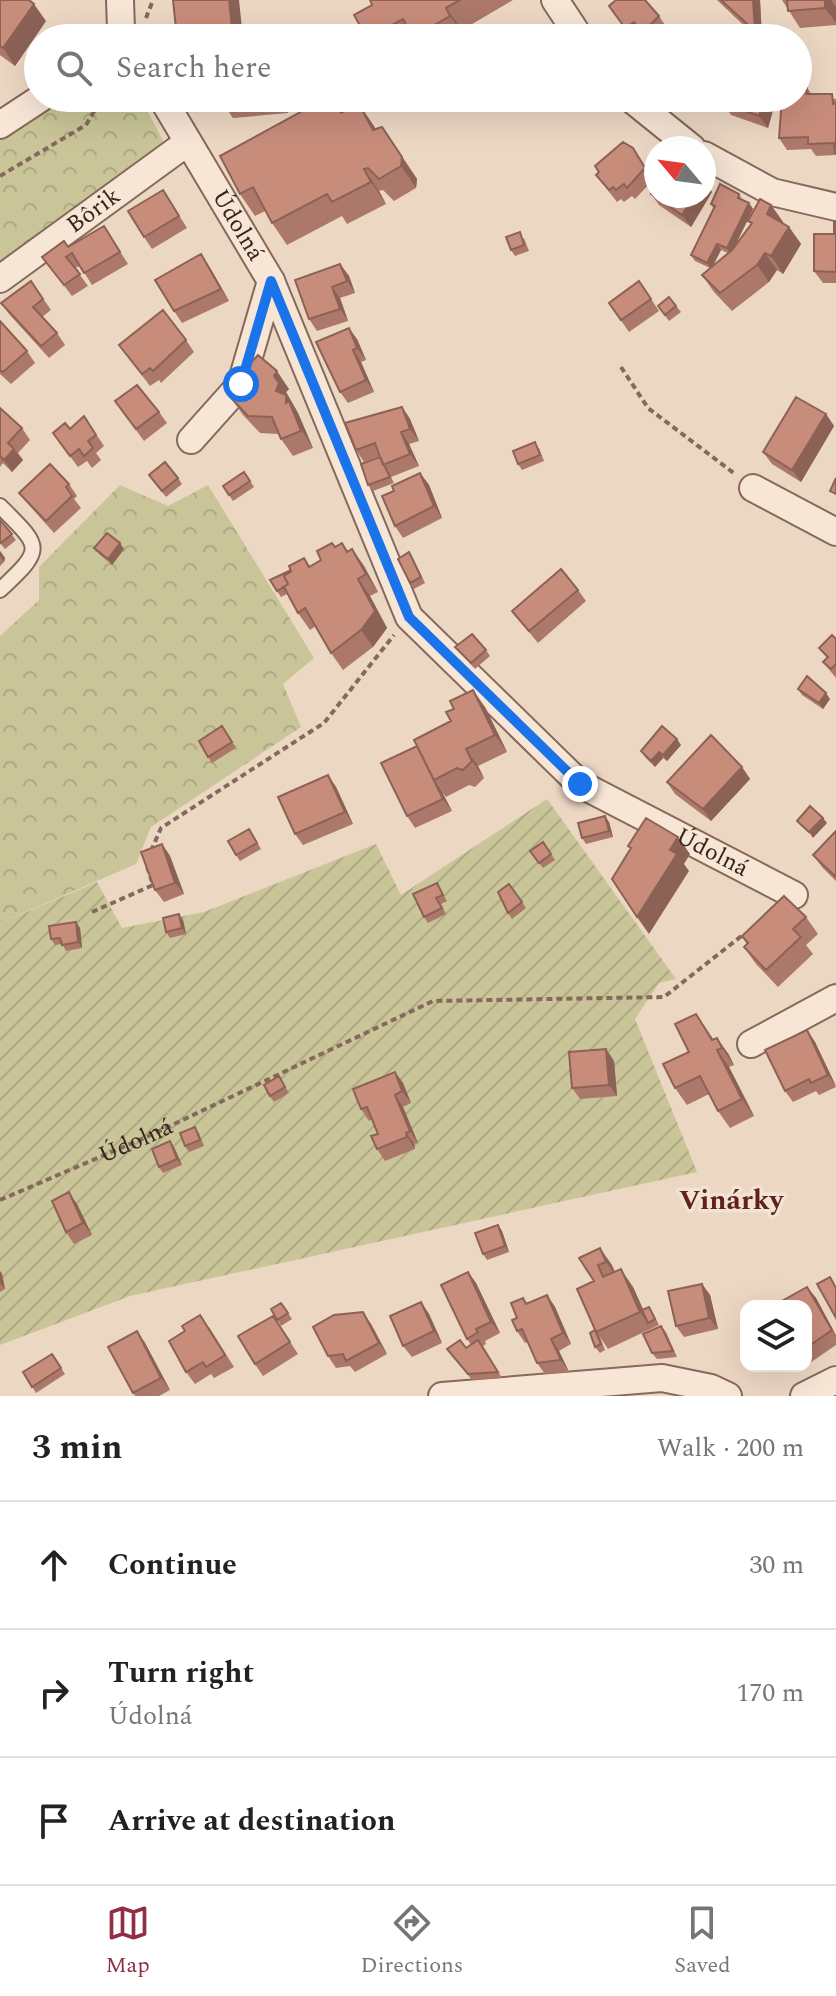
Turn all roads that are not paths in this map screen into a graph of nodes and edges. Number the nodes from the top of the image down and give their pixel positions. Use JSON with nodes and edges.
{"nodes":[{"id":1,"x":120,"y":0,"type":"edge"},
{"id":2,"x":555,"y":0,"type":"edge"},
{"id":3,"x":120,"y":24,"type":"edge"},
{"id":4,"x":571,"y":24,"type":"edge"},
{"id":5,"x":24,"y":109,"type":"edge"},
{"id":6,"x":170,"y":112,"type":"edge"},
{"id":7,"x":647,"y":112,"type":"edge"},
{"id":8,"x":0,"y":125,"type":"edge"},
{"id":9,"x":677,"y":136,"type":"edge"},
{"id":10,"x":188,"y":142,"type":"junction"},
{"id":11,"x":716,"y":162,"type":"edge"},
{"id":12,"x":836,"y":207,"type":"edge"},
{"id":13,"x":0,"y":279,"type":"edge"},
{"id":14,"x":271,"y":281,"type":"junction"},
{"id":15,"x":191,"y":440,"type":"dead end"},
{"id":16,"x":753,"y":488,"type":"road end"},
{"id":17,"x":0,"y":506,"type":"edge"},
{"id":18,"x":836,"y":532,"type":"edge"},
{"id":19,"x":0,"y":590,"type":"edge"},
{"id":20,"x":794,"y":895,"type":"dead end"},
{"id":21,"x":836,"y":998,"type":"edge"},
{"id":22,"x":751,"y":1044,"type":"dead end"},
{"id":23,"x":836,"y":1380,"type":"edge"},
{"id":24,"x":442,"y":1396,"type":"edge"},
{"id":25,"x":728,"y":1396,"type":"edge"},
{"id":26,"x":804,"y":1396,"type":"edge"}],
"edges":[{"from":1,"to":3,"type":"street"},
{"from":2,"to":4,"type":"street"},
{"from":5,"to":8,"type":"street"},
{"from":6,"to":10,"type":"street","name":"Údolná"},
{"from":7,"to":9,"type":"street"},
{"from":10,"to":13,"type":"street","name":"Bôrik"},
{"from":10,"to":14,"type":"street","name":"Údolná"},
{"from":11,"to":12,"type":"street"},
{"from":14,"to":15,"type":"street"},
{"from":14,"to":20,"type":"street","name":"Údolná"},
{"from":16,"to":18,"type":"street"},
{"from":17,"to":19,"type":"lane"},
{"from":21,"to":22,"type":"street"},
{"from":23,"to":26,"type":"street"},
{"from":24,"to":25,"type":"street"}]}
